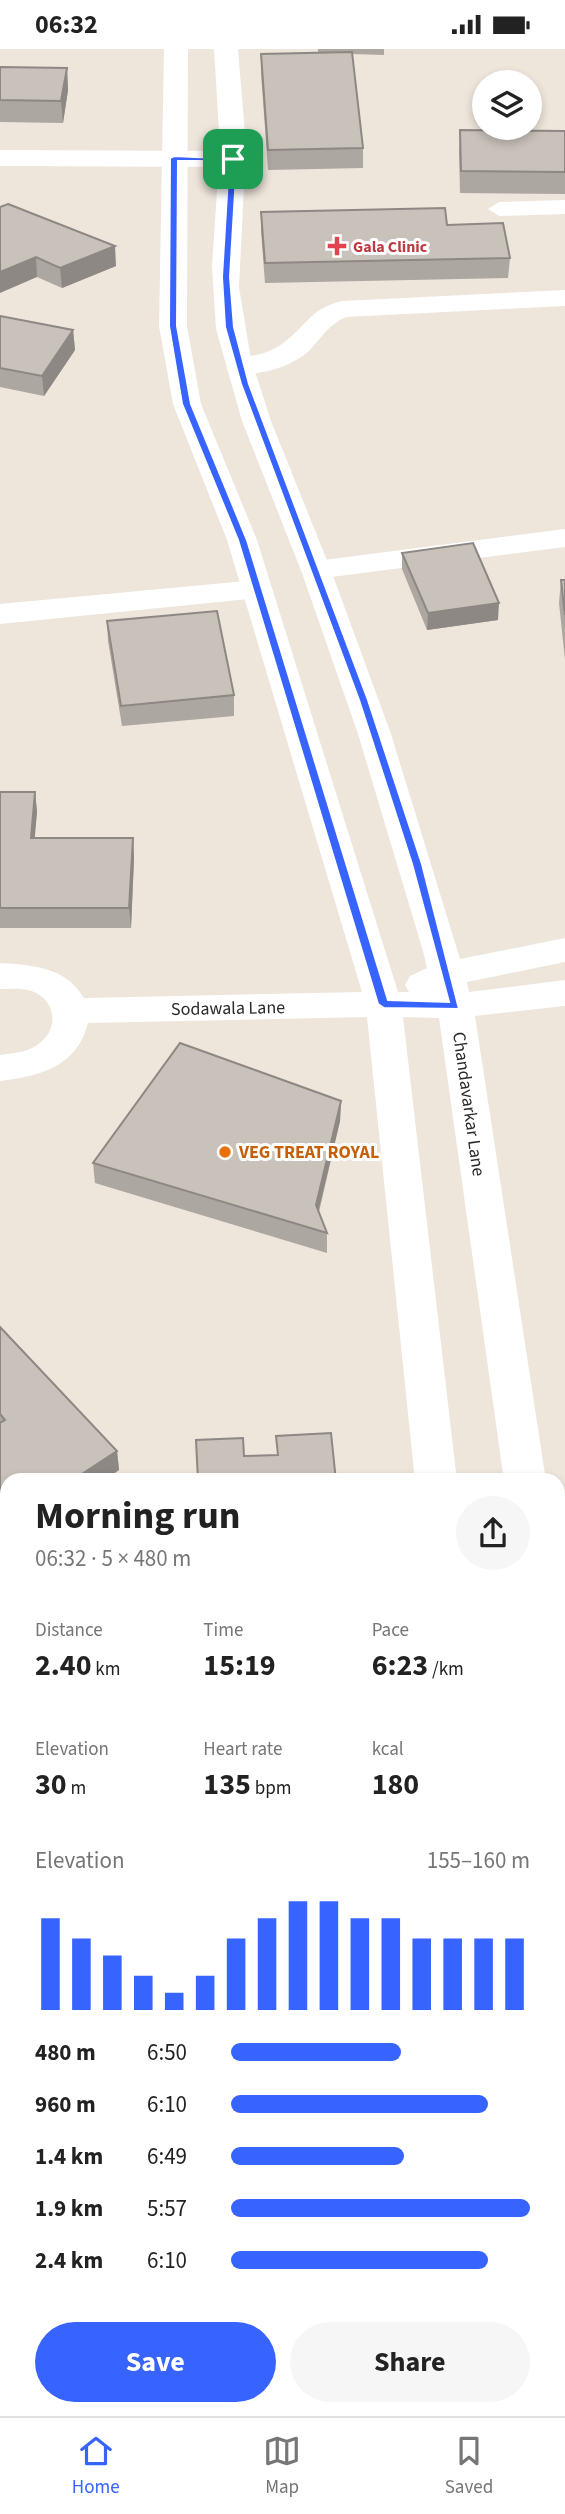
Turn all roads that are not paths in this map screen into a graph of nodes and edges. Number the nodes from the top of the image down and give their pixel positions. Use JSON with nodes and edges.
{"nodes":[{"id":1,"x":176,"y":49,"type":"edge"},
{"id":2,"x":226,"y":49,"type":"edge"},
{"id":3,"x":0,"y":158,"type":"edge"},
{"id":4,"x":174,"y":158,"type":"junction"},
{"id":5,"x":233,"y":159,"type":"junction"},
{"id":6,"x":565,"y":207,"type":"edge"},
{"id":7,"x":499,"y":209,"type":"dead end"},
{"id":8,"x":565,"y":298,"type":"edge"},
{"id":9,"x":240,"y":366,"type":"junction"},
{"id":10,"x":565,"y":538,"type":"edge"},
{"id":11,"x":316,"y":570,"type":"junction"},
{"id":12,"x":257,"y":590,"type":"junction"},
{"id":13,"x":0,"y":614,"type":"edge"},
{"id":14,"x":565,"y":950,"type":"edge"},
{"id":15,"x":0,"y":976,"type":"edge"},
{"id":16,"x":451,"y":990,"type":"junction"},
{"id":17,"x":565,"y":993,"type":"edge"},
{"id":18,"x":384,"y":1004,"type":"junction"},
{"id":19,"x":72,"y":1011,"type":"junction"},
{"id":20,"x":0,"y":1068,"type":"edge"},
{"id":21,"x":435,"y":1473,"type":"edge"},
{"id":22,"x":524,"y":1473,"type":"edge"}],
"edges":[{"from":1,"to":4,"type":"street"},
{"from":2,"to":5,"type":"street","name":"Chandavarkar Lane"},
{"from":3,"to":4,"type":"street"},
{"from":4,"to":5,"type":"street"},
{"from":4,"to":12,"type":"street"},
{"from":5,"to":9,"type":"street","name":"Chandavarkar Lane"},
{"from":6,"to":7,"type":"lane"},
{"from":8,"to":9,"type":"street"},
{"from":9,"to":11,"type":"street","name":"Chandavarkar Lane"},
{"from":10,"to":11,"type":"street"},
{"from":11,"to":16,"type":"street","name":"Chandavarkar Lane"},
{"from":12,"to":13,"type":"street"},
{"from":12,"to":18,"type":"street"},
{"from":14,"to":16,"type":"street"},
{"from":15,"to":19,"type":"street"},
{"from":16,"to":17,"type":"street"},
{"from":16,"to":18,"type":"street","name":"Sodawala Lane"},
{"from":16,"to":22,"type":"street","name":"Chandavarkar Lane"},
{"from":18,"to":19,"type":"street","name":"Sodawala Lane"},
{"from":18,"to":21,"type":"street"},
{"from":19,"to":20,"type":"street"}]}
